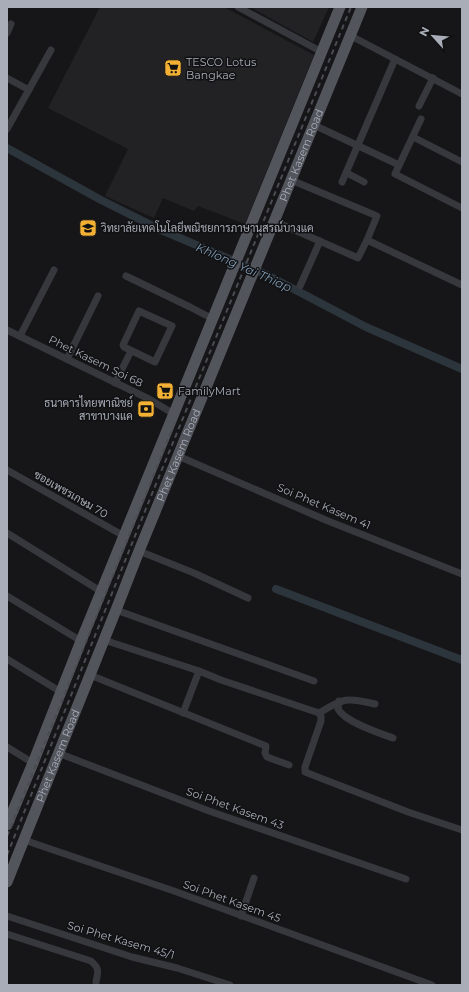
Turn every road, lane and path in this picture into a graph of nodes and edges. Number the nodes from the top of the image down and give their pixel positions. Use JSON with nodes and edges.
{"nodes":[{"id":1,"x":238,"y":7,"type":"edge"},
{"id":2,"x":340,"y":7,"type":"edge"},
{"id":3,"x":362,"y":7,"type":"edge"},
{"id":4,"x":11,"y":24,"type":"dead end"},
{"id":5,"x":7,"y":33,"type":"edge"},
{"id":6,"x":351,"y":36,"type":"junction"},
{"id":7,"x":51,"y":50,"type":"dead end"},
{"id":8,"x":322,"y":52,"type":"junction"},
{"id":9,"x":395,"y":59,"type":"junction"},
{"id":10,"x":7,"y":78,"type":"edge"},
{"id":11,"x":433,"y":78,"type":"junction"},
{"id":12,"x":29,"y":90,"type":"junction"},
{"id":13,"x":462,"y":94,"type":"edge"},
{"id":14,"x":419,"y":106,"type":"dead end"},
{"id":15,"x":421,"y":119,"type":"dead end"},
{"id":16,"x":314,"y":125,"type":"junction"},
{"id":17,"x":7,"y":129,"type":"edge"},
{"id":18,"x":413,"y":137,"type":"junction"},
{"id":19,"x":358,"y":145,"type":"junction"},
{"id":20,"x":462,"y":162,"type":"edge"},
{"id":21,"x":399,"y":165,"type":"junction"},
{"id":22,"x":347,"y":173,"type":"junction"},
{"id":23,"x":292,"y":180,"type":"junction"},
{"id":24,"x":342,"y":182,"type":"dead end"},
{"id":25,"x":364,"y":182,"type":"dead end"},
{"id":26,"x":462,"y":208,"type":"edge"},
{"id":27,"x":274,"y":221,"type":"junction"},
{"id":28,"x":367,"y":240,"type":"junction"},
{"id":29,"x":320,"y":241,"type":"junction"},
{"id":30,"x":54,"y":270,"type":"dead end"},
{"id":31,"x":126,"y":276,"type":"dead end"},
{"id":32,"x":462,"y":285,"type":"edge"},
{"id":33,"x":300,"y":286,"type":"dead end"},
{"id":34,"x":98,"y":296,"type":"dead end"},
{"id":35,"x":213,"y":319,"type":"junction"},
{"id":36,"x":7,"y":330,"type":"edge"},
{"id":37,"x":20,"y":336,"type":"junction"},
{"id":38,"x":131,"y":351,"type":"junction"},
{"id":39,"x":66,"y":359,"type":"junction"},
{"id":40,"x":115,"y":383,"type":"junction"},
{"id":41,"x":174,"y":414,"type":"junction"},
{"id":42,"x":178,"y":456,"type":"junction"},
{"id":43,"x":7,"y":470,"type":"edge"},
{"id":44,"x":135,"y":511,"type":"junction"},
{"id":45,"x":152,"y":519,"type":"junction"},
{"id":46,"x":7,"y":533,"type":"edge"},
{"id":47,"x":124,"y":536,"type":"junction"},
{"id":48,"x":140,"y":547,"type":"junction"},
{"id":49,"x":462,"y":574,"type":"edge"},
{"id":50,"x":102,"y":592,"type":"junction"},
{"id":51,"x":7,"y":596,"type":"edge"},
{"id":52,"x":248,"y":598,"type":"dead end"},
{"id":53,"x":116,"y":610,"type":"junction"},
{"id":54,"x":104,"y":640,"type":"junction"},
{"id":55,"x":81,"y":641,"type":"junction"},
{"id":56,"x":7,"y":659,"type":"edge"},
{"id":57,"x":199,"y":671,"type":"junction"},
{"id":58,"x":90,"y":675,"type":"junction"},
{"id":59,"x":314,"y":681,"type":"dead end"},
{"id":60,"x":61,"y":692,"type":"junction"},
{"id":61,"x":339,"y":701,"type":"junction"},
{"id":62,"x":375,"y":704,"type":"dead end"},
{"id":63,"x":183,"y":712,"type":"junction"},
{"id":64,"x":319,"y":713,"type":"junction"},
{"id":65,"x":393,"y":738,"type":"dead end"},
{"id":66,"x":7,"y":747,"type":"edge"},
{"id":67,"x":58,"y":753,"type":"junction"},
{"id":68,"x":33,"y":763,"type":"junction"},
{"id":69,"x":288,"y":765,"type":"dead end"},
{"id":70,"x":7,"y":825,"type":"edge"},
{"id":71,"x":462,"y":830,"type":"edge"},
{"id":72,"x":24,"y":840,"type":"junction"},
{"id":73,"x":254,"y":878,"type":"dead end"},
{"id":74,"x":406,"y":879,"type":"dead end"},
{"id":75,"x":7,"y":882,"type":"edge"},
{"id":76,"x":7,"y":916,"type":"edge"},
{"id":77,"x":241,"y":916,"type":"junction"},
{"id":78,"x":7,"y":934,"type":"edge"},
{"id":79,"x":96,"y":982,"type":"dead end"},
{"id":80,"x":230,"y":985,"type":"edge"},
{"id":81,"x":432,"y":985,"type":"edge"}],
"edges":[{"from":1,"to":8,"type":"street"},
{"from":2,"to":8,"type":"main road","name":"Phet Kasem Road"},
{"from":3,"to":6,"type":"main road","name":"Phet Kasem Road"},
{"from":4,"to":5,"type":"street"},
{"from":6,"to":9,"type":"street"},
{"from":6,"to":16,"type":"main road","name":"Phet Kasem Road"},
{"from":7,"to":12,"type":"street"},
{"from":8,"to":35,"type":"main road","name":"Phet Kasem Road"},
{"from":9,"to":11,"type":"street"},
{"from":9,"to":19,"type":"street"},
{"from":10,"to":12,"type":"street"},
{"from":11,"to":13,"type":"street"},
{"from":11,"to":14,"type":"street"},
{"from":12,"to":17,"type":"street"},
{"from":15,"to":18,"type":"street"},
{"from":16,"to":19,"type":"street"},
{"from":16,"to":23,"type":"main road","name":"Phet Kasem Road"},
{"from":18,"to":20,"type":"street"},
{"from":18,"to":21,"type":"street"},
{"from":19,"to":21,"type":"street"},
{"from":19,"to":22,"type":"street"},
{"from":21,"to":26,"type":"street"},
{"from":22,"to":24,"type":"street"},
{"from":22,"to":25,"type":"street"},
{"from":23,"to":27,"type":"main road","name":"Phet Kasem Road"},
{"from":23,"to":28,"type":"street"},
{"from":27,"to":29,"type":"street"},
{"from":27,"to":42,"type":"main road","name":"Phet Kasem Road"},
{"from":28,"to":29,"type":"street"},
{"from":28,"to":32,"type":"street"},
{"from":29,"to":33,"type":"street"},
{"from":30,"to":37,"type":"street"},
{"from":31,"to":35,"type":"street"},
{"from":34,"to":39,"type":"street"},
{"from":35,"to":41,"type":"main road","name":"Phet Kasem Road"},
{"from":36,"to":37,"type":"street","name":"Phet Kasem Soi 68"},
{"from":37,"to":39,"type":"street","name":"Phet Kasem Soi 68"},
{"from":38,"to":38,"type":"street"},
{"from":38,"to":40,"type":"street"},
{"from":39,"to":40,"type":"street","name":"Phet Kasem Soi 68"},
{"from":40,"to":41,"type":"street","name":"Phet Kasem Soi 68"},
{"from":41,"to":44,"type":"main road","name":"Phet Kasem Road"},
{"from":42,"to":45,"type":"main road","name":"Phet Kasem Road"},
{"from":42,"to":49,"type":"street","name":"Soi Phet Kasem 41"},
{"from":43,"to":47,"type":"street","name":"ซอยเพชรเกษม 70"},
{"from":44,"to":45,"type":"main road"},
{"from":44,"to":47,"type":"main road","name":"Phet Kasem Road"},
{"from":45,"to":48,"type":"main road","name":"Phet Kasem Road"},
{"from":46,"to":50,"type":"street"},
{"from":47,"to":48,"type":"main road"},
{"from":47,"to":50,"type":"main road","name":"Phet Kasem Road"},
{"from":48,"to":52,"type":"street"},
{"from":48,"to":53,"type":"main road","name":"Phet Kasem Road"},
{"from":50,"to":55,"type":"main road","name":"Phet Kasem Road"},
{"from":51,"to":55,"type":"street"},
{"from":53,"to":54,"type":"main road","name":"Phet Kasem Road"},
{"from":53,"to":59,"type":"street"},
{"from":54,"to":57,"type":"street"},
{"from":54,"to":58,"type":"main road","name":"Phet Kasem Road"},
{"from":55,"to":60,"type":"main road","name":"Phet Kasem Road"},
{"from":56,"to":60,"type":"street"},
{"from":57,"to":63,"type":"street"},
{"from":57,"to":64,"type":"street"},
{"from":58,"to":63,"type":"street"},
{"from":58,"to":67,"type":"main road","name":"Phet Kasem Road"},
{"from":60,"to":68,"type":"main road","name":"Phet Kasem Road"},
{"from":61,"to":62,"type":"street"},
{"from":61,"to":64,"type":"street"},
{"from":61,"to":65,"type":"street"},
{"from":63,"to":69,"type":"street"},
{"from":64,"to":71,"type":"street"},
{"from":66,"to":68,"type":"street"},
{"from":67,"to":72,"type":"main road","name":"Phet Kasem Road"},
{"from":67,"to":74,"type":"street","name":"Soi Phet Kasem 43"},
{"from":68,"to":70,"type":"main road","name":"Phet Kasem Road"},
{"from":72,"to":75,"type":"main road","name":"Phet Kasem Road"},
{"from":72,"to":77,"type":"street","name":"Soi Phet Kasem 45"},
{"from":73,"to":77,"type":"street"},
{"from":76,"to":80,"type":"street","name":"Soi Phet Kasem 45/1"},
{"from":77,"to":81,"type":"street","name":"Soi Phet Kasem 45"},
{"from":78,"to":79,"type":"street"}]}
